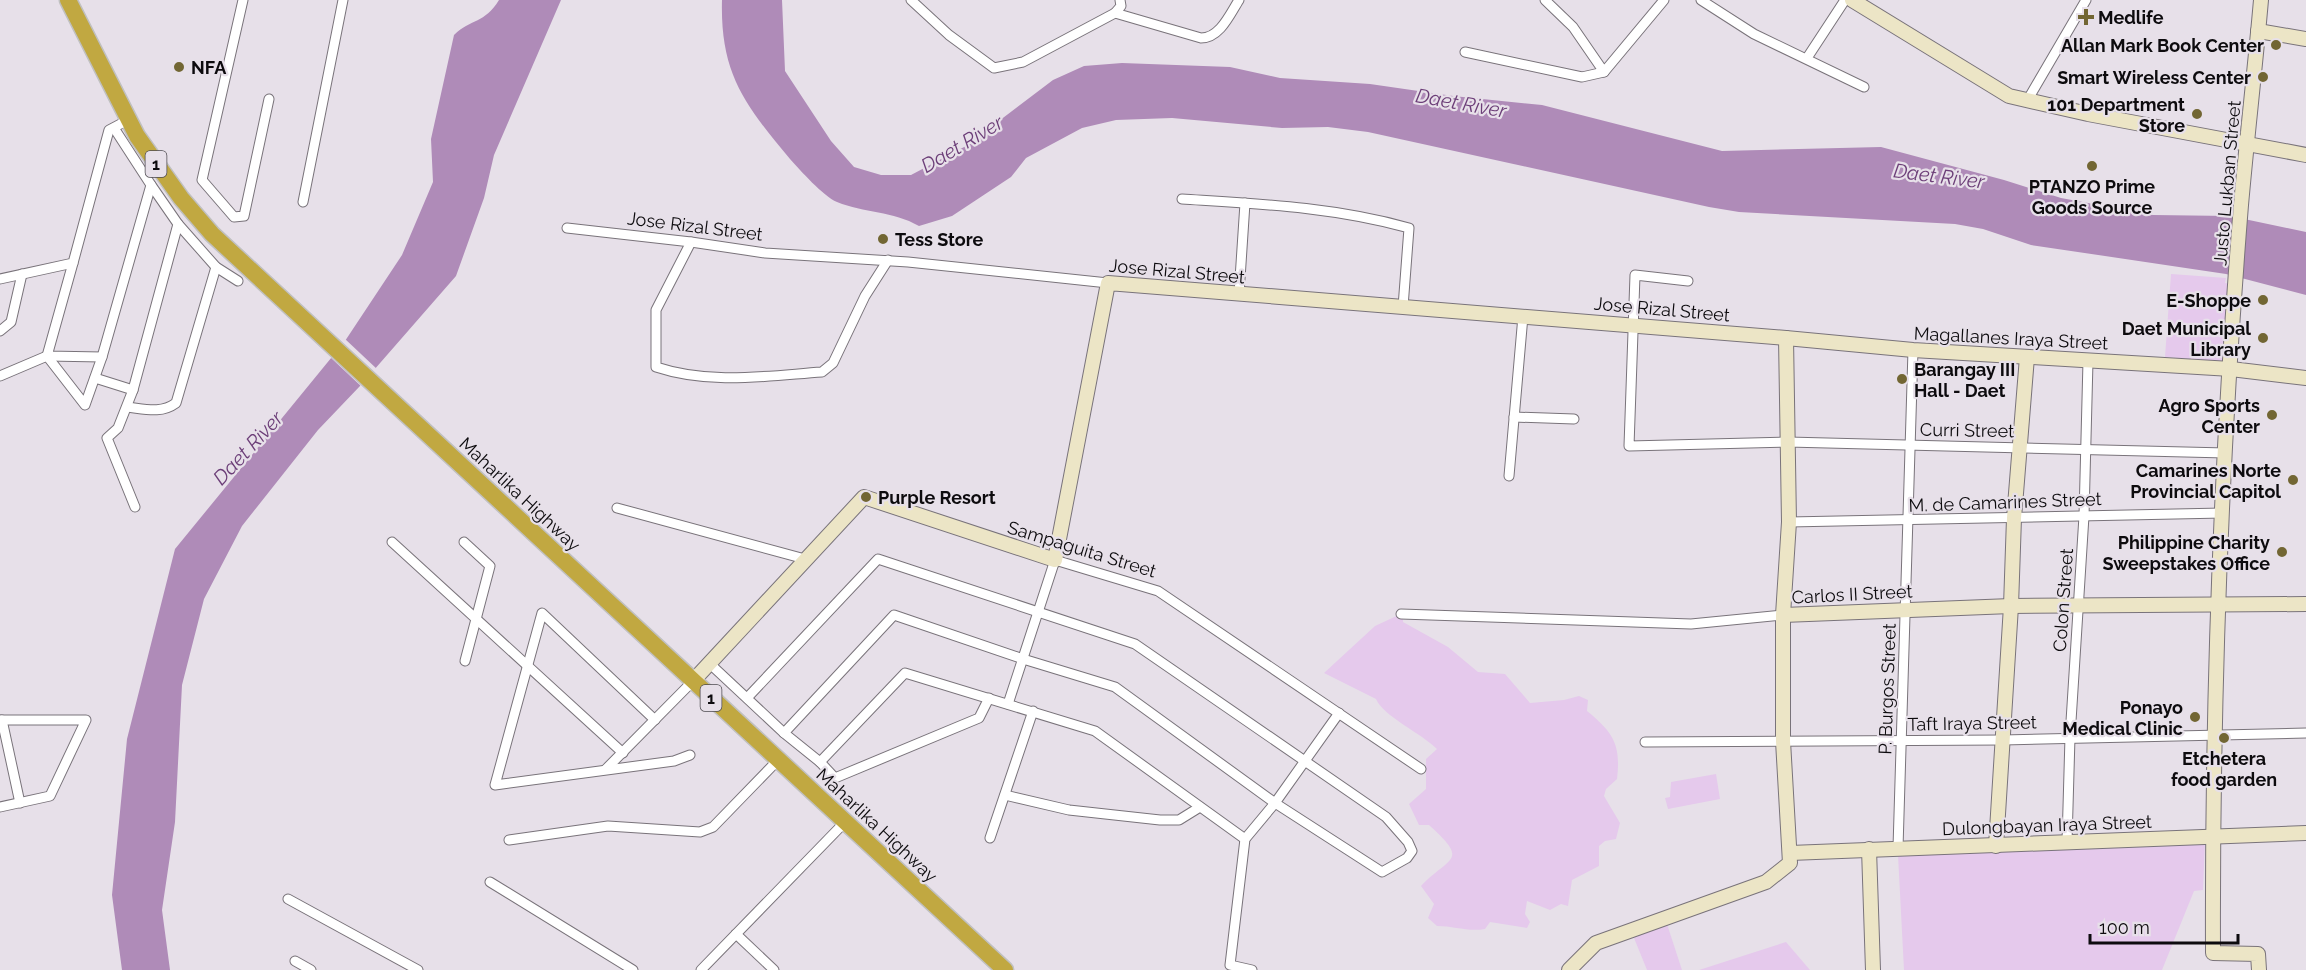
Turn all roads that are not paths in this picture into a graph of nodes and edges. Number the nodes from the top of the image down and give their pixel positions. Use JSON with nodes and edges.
{"nodes":[{"id":1,"x":68,"y":0,"type":"edge"},
{"id":2,"x":243,"y":0,"type":"edge"},
{"id":3,"x":343,"y":0,"type":"edge"},
{"id":4,"x":911,"y":0,"type":"edge"},
{"id":5,"x":1120,"y":0,"type":"edge"},
{"id":6,"x":1239,"y":0,"type":"edge"},
{"id":7,"x":1545,"y":0,"type":"edge"},
{"id":8,"x":1701,"y":0,"type":"edge"},
{"id":9,"x":1845,"y":0,"type":"edge"},
{"id":10,"x":1852,"y":0,"type":"edge"},
{"id":11,"x":2086,"y":0,"type":"edge"},
{"id":12,"x":2261,"y":0,"type":"edge"},
{"id":13,"x":1661,"y":1,"type":"edge"},
{"id":14,"x":1115,"y":13,"type":"junction"},
{"id":15,"x":2258,"y":31,"type":"junction"},
{"id":16,"x":2306,"y":39,"type":"edge"},
{"id":17,"x":1465,"y":52,"type":"dead end"},
{"id":18,"x":1808,"y":58,"type":"junction"},
{"id":19,"x":1604,"y":72,"type":"junction"},
{"id":20,"x":1864,"y":87,"type":"dead end"},
{"id":21,"x":269,"y":99,"type":"dead end"},
{"id":22,"x":2027,"y":101,"type":"junction"},
{"id":23,"x":121,"y":124,"type":"junction"},
{"id":24,"x":2248,"y":144,"type":"junction"},
{"id":25,"x":2306,"y":154,"type":"edge"},
{"id":26,"x":151,"y":185,"type":"junction"},
{"id":27,"x":1182,"y":199,"type":"dead end"},
{"id":28,"x":303,"y":202,"type":"dead end"},
{"id":29,"x":1245,"y":203,"type":"junction"},
{"id":30,"x":178,"y":224,"type":"junction"},
{"id":31,"x":567,"y":228,"type":"dead end"},
{"id":32,"x":691,"y":242,"type":"junction"},
{"id":33,"x":888,"y":260,"type":"junction"},
{"id":34,"x":73,"y":263,"type":"junction"},
{"id":35,"x":216,"y":267,"type":"junction"},
{"id":36,"x":22,"y":274,"type":"junction"},
{"id":37,"x":0,"y":279,"type":"edge"},
{"id":38,"x":238,"y":281,"type":"dead end"},
{"id":39,"x":1688,"y":281,"type":"dead end"},
{"id":40,"x":1108,"y":283,"type":"junction"},
{"id":41,"x":1239,"y":294,"type":"junction"},
{"id":42,"x":1403,"y":307,"type":"junction"},
{"id":43,"x":1523,"y":316,"type":"junction"},
{"id":44,"x":1632,"y":325,"type":"junction"},
{"id":45,"x":0,"y":331,"type":"edge"},
{"id":46,"x":1786,"y":338,"type":"junction"},
{"id":47,"x":1913,"y":350,"type":"junction"},
{"id":48,"x":47,"y":356,"type":"junction"},
{"id":49,"x":102,"y":357,"type":"junction"},
{"id":50,"x":2027,"y":357,"type":"junction"},
{"id":51,"x":2088,"y":361,"type":"junction"},
{"id":52,"x":2231,"y":369,"type":"junction"},
{"id":53,"x":0,"y":376,"type":"edge"},
{"id":54,"x":95,"y":378,"type":"junction"},
{"id":55,"x":2306,"y":378,"type":"edge"},
{"id":56,"x":133,"y":390,"type":"junction"},
{"id":57,"x":127,"y":407,"type":"junction"},
{"id":58,"x":1514,"y":417,"type":"junction"},
{"id":59,"x":1574,"y":419,"type":"dead end"},
{"id":60,"x":1788,"y":442,"type":"junction"},
{"id":61,"x":1911,"y":445,"type":"junction"},
{"id":62,"x":2021,"y":447,"type":"junction"},
{"id":63,"x":2085,"y":449,"type":"junction"},
{"id":64,"x":2226,"y":453,"type":"junction"},
{"id":65,"x":1509,"y":476,"type":"dead end"},
{"id":66,"x":135,"y":507,"type":"dead end"},
{"id":67,"x":617,"y":508,"type":"dead end"},
{"id":68,"x":2223,"y":513,"type":"junction"},
{"id":69,"x":2084,"y":516,"type":"junction"},
{"id":70,"x":2014,"y":518,"type":"junction"},
{"id":71,"x":1908,"y":521,"type":"junction"},
{"id":72,"x":1789,"y":522,"type":"junction"},
{"id":73,"x":392,"y":542,"type":"dead end"},
{"id":74,"x":464,"y":542,"type":"dead end"},
{"id":75,"x":805,"y":559,"type":"junction"},
{"id":76,"x":1055,"y":560,"type":"junction"},
{"id":77,"x":2218,"y":604,"type":"junction"},
{"id":78,"x":2306,"y":604,"type":"edge"},
{"id":79,"x":2079,"y":605,"type":"junction"},
{"id":80,"x":2011,"y":606,"type":"junction"},
{"id":81,"x":1906,"y":609,"type":"junction"},
{"id":82,"x":1040,"y":614,"type":"junction"},
{"id":83,"x":1401,"y":614,"type":"dead end"},
{"id":84,"x":1783,"y":615,"type":"junction"},
{"id":85,"x":475,"y":618,"type":"junction"},
{"id":86,"x":1023,"y":659,"type":"junction"},
{"id":87,"x":465,"y":661,"type":"dead end"},
{"id":88,"x":708,"y":662,"type":"junction"},
{"id":89,"x":526,"y":664,"type":"junction"},
{"id":90,"x":693,"y":681,"type":"junction"},
{"id":91,"x":747,"y":698,"type":"junction"},
{"id":92,"x":989,"y":698,"type":"junction"},
{"id":93,"x":1008,"y":704,"type":"junction"},
{"id":94,"x":1033,"y":711,"type":"junction"},
{"id":95,"x":1339,"y":713,"type":"junction"},
{"id":96,"x":1,"y":720,"type":"edge"},
{"id":97,"x":655,"y":720,"type":"junction"},
{"id":98,"x":784,"y":733,"type":"junction"},
{"id":99,"x":2306,"y":733,"type":"edge"},
{"id":100,"x":2217,"y":736,"type":"junction"},
{"id":101,"x":2070,"y":737,"type":"junction"},
{"id":102,"x":2003,"y":740,"type":"junction"},
{"id":103,"x":1783,"y":741,"type":"junction"},
{"id":104,"x":1902,"y":741,"type":"junction"},
{"id":105,"x":1645,"y":742,"type":"dead end"},
{"id":106,"x":623,"y":753,"type":"junction"},
{"id":107,"x":690,"y":755,"type":"dead end"},
{"id":108,"x":778,"y":760,"type":"junction"},
{"id":109,"x":1303,"y":761,"type":"junction"},
{"id":110,"x":820,"y":762,"type":"junction"},
{"id":111,"x":606,"y":769,"type":"junction"},
{"id":112,"x":1421,"y":769,"type":"dead end"},
{"id":113,"x":1005,"y":795,"type":"junction"},
{"id":114,"x":20,"y":803,"type":"junction"},
{"id":115,"x":1275,"y":803,"type":"junction"},
{"id":116,"x":0,"y":807,"type":"edge"},
{"id":117,"x":1200,"y":807,"type":"junction"},
{"id":118,"x":845,"y":822,"type":"junction"},
{"id":119,"x":2306,"y":833,"type":"edge"},
{"id":120,"x":2212,"y":837,"type":"junction"},
{"id":121,"x":990,"y":838,"type":"dead end"},
{"id":122,"x":1245,"y":839,"type":"junction"},
{"id":123,"x":509,"y":840,"type":"dead end"},
{"id":124,"x":2067,"y":842,"type":"junction"},
{"id":125,"x":1996,"y":846,"type":"junction"},
{"id":126,"x":1898,"y":848,"type":"junction"},
{"id":127,"x":1869,"y":849,"type":"junction"},
{"id":128,"x":1790,"y":853,"type":"junction"},
{"id":129,"x":490,"y":882,"type":"dead end"},
{"id":130,"x":288,"y":899,"type":"dead end"},
{"id":131,"x":736,"y":934,"type":"junction"},
{"id":132,"x":296,"y":961,"type":"dead end"},
{"id":133,"x":311,"y":970,"type":"edge"},
{"id":134,"x":418,"y":970,"type":"edge"},
{"id":135,"x":633,"y":970,"type":"edge"},
{"id":136,"x":701,"y":970,"type":"edge"},
{"id":137,"x":774,"y":970,"type":"edge"},
{"id":138,"x":1005,"y":970,"type":"edge"},
{"id":139,"x":1252,"y":970,"type":"edge"},
{"id":140,"x":1569,"y":970,"type":"edge"},
{"id":141,"x":1873,"y":970,"type":"edge"},
{"id":142,"x":2259,"y":970,"type":"edge"}],
"edges":[{"from":1,"to":23,"type":"highway","name":"Maharlika Highway","number":"1"},
{"from":2,"to":21,"type":"street"},
{"from":3,"to":28,"type":"street"},
{"from":4,"to":14,"type":"street"},
{"from":5,"to":14,"type":"street"},
{"from":6,"to":14,"type":"street"},
{"from":7,"to":19,"type":"street"},
{"from":8,"to":18,"type":"street"},
{"from":9,"to":18,"type":"street"},
{"from":10,"to":22,"type":"street"},
{"from":11,"to":22,"type":"street"},
{"from":12,"to":15,"type":"street","name":"Justo Lukban Street"},
{"from":13,"to":19,"type":"street"},
{"from":15,"to":16,"type":"street"},
{"from":15,"to":24,"type":"street","name":"Justo Lukban Street"},
{"from":17,"to":19,"type":"street"},
{"from":18,"to":20,"type":"street"},
{"from":22,"to":24,"type":"street"},
{"from":23,"to":26,"type":"street"},
{"from":23,"to":34,"type":"street"},
{"from":23,"to":90,"type":"highway","name":"Maharlika Highway","number":"1"},
{"from":24,"to":25,"type":"street"},
{"from":24,"to":52,"type":"street","name":"Justo Lukban Street"},
{"from":26,"to":30,"type":"street"},
{"from":26,"to":49,"type":"street"},
{"from":27,"to":29,"type":"street"},
{"from":29,"to":41,"type":"street"},
{"from":29,"to":42,"type":"street"},
{"from":30,"to":35,"type":"street"},
{"from":30,"to":56,"type":"street"},
{"from":31,"to":32,"type":"street","name":"Jose Rizal Street"},
{"from":32,"to":33,"type":"street","name":"Jose Rizal Street"},
{"from":32,"to":33,"type":"street"},
{"from":33,"to":40,"type":"street","name":"Jose Rizal Street"},
{"from":34,"to":36,"type":"street"},
{"from":34,"to":48,"type":"street"},
{"from":35,"to":38,"type":"street"},
{"from":35,"to":57,"type":"street"},
{"from":36,"to":37,"type":"street"},
{"from":36,"to":45,"type":"street"},
{"from":39,"to":44,"type":"street"},
{"from":40,"to":41,"type":"street","name":"Jose Rizal Street"},
{"from":40,"to":76,"type":"street"},
{"from":41,"to":42,"type":"street","name":"Jose Rizal Street"},
{"from":42,"to":43,"type":"street","name":"Jose Rizal Street"},
{"from":43,"to":44,"type":"street","name":"Jose Rizal Street"},
{"from":43,"to":58,"type":"street"},
{"from":44,"to":46,"type":"street","name":"Jose Rizal Street"},
{"from":44,"to":60,"type":"street","name":"Curri Street"},
{"from":46,"to":47,"type":"street","name":"Magallanes Iraya Street"},
{"from":46,"to":60,"type":"street"},
{"from":47,"to":50,"type":"street","name":"Magallanes Iraya Street"},
{"from":47,"to":61,"type":"street","name":"P. Burgos Street"},
{"from":48,"to":49,"type":"street"},
{"from":48,"to":53,"type":"street"},
{"from":48,"to":54,"type":"street"},
{"from":49,"to":54,"type":"street"},
{"from":50,"to":51,"type":"street","name":"Magallanes Iraya Street"},
{"from":50,"to":62,"type":"street"},
{"from":51,"to":52,"type":"street","name":"Magallanes Iraya Street"},
{"from":51,"to":63,"type":"street","name":"Colon Street"},
{"from":52,"to":55,"type":"street","name":"Magallanes Iraya Street"},
{"from":52,"to":64,"type":"street","name":"Justo Lukban Street"},
{"from":54,"to":56,"type":"street"},
{"from":56,"to":57,"type":"street"},
{"from":57,"to":66,"type":"street"},
{"from":58,"to":59,"type":"street"},
{"from":58,"to":65,"type":"street"},
{"from":60,"to":61,"type":"street","name":"Curri Street"},
{"from":60,"to":72,"type":"street"},
{"from":61,"to":62,"type":"street","name":"Curri Street"},
{"from":61,"to":71,"type":"street","name":"P. Burgos Street"},
{"from":62,"to":63,"type":"street","name":"Curri Street"},
{"from":62,"to":70,"type":"street"},
{"from":63,"to":64,"type":"street","name":"Curri Street"},
{"from":63,"to":69,"type":"street","name":"Colon Street"},
{"from":64,"to":68,"type":"street","name":"Justo Lukban Street"},
{"from":67,"to":75,"type":"street"},
{"from":68,"to":69,"type":"street","name":"M. de Camarines Street"},
{"from":68,"to":77,"type":"street","name":"Justo Lukban Street"},
{"from":69,"to":70,"type":"street","name":"M. de Camarines Street"},
{"from":69,"to":79,"type":"street","name":"Colon Street"},
{"from":70,"to":71,"type":"street","name":"M. de Camarines Street"},
{"from":70,"to":80,"type":"street"},
{"from":71,"to":72,"type":"street","name":"M. de Camarines Street"},
{"from":71,"to":81,"type":"street","name":"P. Burgos Street"},
{"from":72,"to":84,"type":"street"},
{"from":73,"to":85,"type":"street"},
{"from":74,"to":85,"type":"street"},
{"from":75,"to":76,"type":"street","name":"Sampaguita Street"},
{"from":75,"to":88,"type":"street","name":"Sampaguita Street"},
{"from":76,"to":82,"type":"street"},
{"from":76,"to":95,"type":"street","name":"Sampaguita Street"},
{"from":77,"to":78,"type":"street","name":"Carlos II Street"},
{"from":77,"to":79,"type":"street","name":"Carlos II Street"},
{"from":77,"to":100,"type":"street","name":"Justo Lukban Street"},
{"from":79,"to":80,"type":"street","name":"Carlos II Street"},
{"from":79,"to":101,"type":"street","name":"Colon Street"},
{"from":80,"to":81,"type":"street","name":"Carlos II Street"},
{"from":80,"to":102,"type":"street"},
{"from":81,"to":84,"type":"street","name":"Carlos II Street"},
{"from":81,"to":104,"type":"street","name":"P. Burgos Street"},
{"from":82,"to":86,"type":"street"},
{"from":82,"to":91,"type":"street"},
{"from":82,"to":109,"type":"street"},
{"from":83,"to":84,"type":"street","name":"Carlos II Street"},
{"from":84,"to":103,"type":"street"},
{"from":85,"to":87,"type":"street"},
{"from":85,"to":89,"type":"street"},
{"from":86,"to":93,"type":"street"},
{"from":86,"to":98,"type":"street"},
{"from":86,"to":115,"type":"street"},
{"from":88,"to":90,"type":"street","name":"Sampaguita Street"},
{"from":88,"to":91,"type":"street"},
{"from":89,"to":97,"type":"street"},
{"from":89,"to":106,"type":"street"},
{"from":89,"to":111,"type":"street"},
{"from":90,"to":97,"type":"street"},
{"from":90,"to":108,"type":"highway","name":"Maharlika Highway","number":"1"},
{"from":91,"to":98,"type":"street"},
{"from":92,"to":93,"type":"street"},
{"from":92,"to":110,"type":"street"},
{"from":92,"to":110,"type":"street"},
{"from":93,"to":94,"type":"street"},
{"from":94,"to":113,"type":"street"},
{"from":94,"to":117,"type":"street"},
{"from":95,"to":109,"type":"street"},
{"from":95,"to":112,"type":"street","name":"Sampaguita Street"},
{"from":96,"to":114,"type":"street"},
{"from":96,"to":114,"type":"street"},
{"from":97,"to":106,"type":"street"},
{"from":98,"to":110,"type":"street"},
{"from":99,"to":100,"type":"street","name":"Taft Iraya Street"},
{"from":100,"to":101,"type":"street","name":"Taft Iraya Street"},
{"from":100,"to":120,"type":"street","name":"Justo Lukban Street"},
{"from":101,"to":102,"type":"street","name":"Taft Iraya Street"},
{"from":101,"to":124,"type":"street","name":"Colon Street"},
{"from":102,"to":104,"type":"street","name":"Taft Iraya Street"},
{"from":102,"to":125,"type":"street"},
{"from":103,"to":104,"type":"street","name":"Taft Iraya Street"},
{"from":103,"to":105,"type":"street","name":"Taft Iraya Street"},
{"from":103,"to":128,"type":"street"},
{"from":104,"to":126,"type":"street","name":"P. Burgos Street"},
{"from":106,"to":111,"type":"street"},
{"from":107,"to":111,"type":"street"},
{"from":108,"to":118,"type":"highway","name":"Maharlika Highway","number":"1"},
{"from":108,"to":123,"type":"street"},
{"from":109,"to":115,"type":"street"},
{"from":109,"to":115,"type":"street"},
{"from":113,"to":117,"type":"street"},
{"from":113,"to":121,"type":"street"},
{"from":114,"to":116,"type":"street"},
{"from":115,"to":122,"type":"street"},
{"from":117,"to":122,"type":"street"},
{"from":118,"to":131,"type":"street"},
{"from":118,"to":138,"type":"highway","name":"Maharlika Highway","number":"1"},
{"from":119,"to":120,"type":"street","name":"Dulongbayan Iraya Street"},
{"from":120,"to":124,"type":"street","name":"Dulongbayan Iraya Street"},
{"from":120,"to":142,"type":"street","name":"Justo Lukban Street"},
{"from":122,"to":139,"type":"street"},
{"from":124,"to":125,"type":"street","name":"Dulongbayan Iraya Street"},
{"from":125,"to":126,"type":"street","name":"Dulongbayan Iraya Street"},
{"from":126,"to":127,"type":"street","name":"Dulongbayan Iraya Street"},
{"from":127,"to":128,"type":"street","name":"Dulongbayan Iraya Street"},
{"from":127,"to":141,"type":"street"},
{"from":128,"to":140,"type":"street"},
{"from":129,"to":135,"type":"street"},
{"from":130,"to":134,"type":"street"},
{"from":131,"to":136,"type":"street"},
{"from":131,"to":137,"type":"street"},
{"from":132,"to":133,"type":"street"}]}
